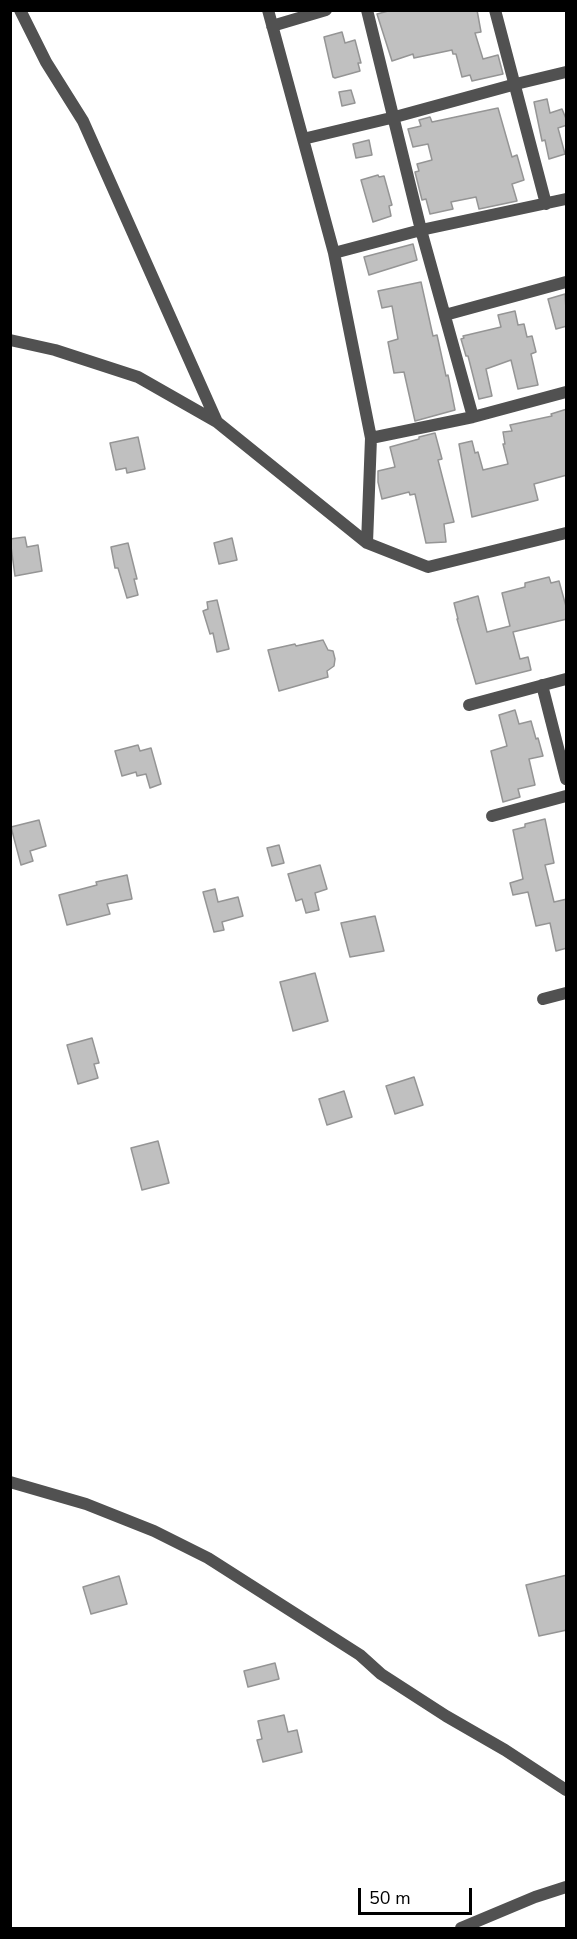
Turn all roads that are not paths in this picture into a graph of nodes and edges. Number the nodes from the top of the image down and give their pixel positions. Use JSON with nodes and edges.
{"nodes":[{"id":1,"x":20,"y":10,"type":"edge"},
{"id":2,"x":268,"y":10,"type":"edge"},
{"id":3,"x":326,"y":10,"type":"edge"},
{"id":4,"x":367,"y":10,"type":"edge"},
{"id":5,"x":495,"y":10,"type":"edge"},
{"id":6,"x":273,"y":26,"type":"junction"},
{"id":7,"x":567,"y":72,"type":"edge"},
{"id":8,"x":516,"y":84,"type":"junction"},
{"id":9,"x":395,"y":117,"type":"junction"},
{"id":10,"x":303,"y":139,"type":"junction"},
{"id":11,"x":567,"y":199,"type":"edge"},
{"id":12,"x":546,"y":204,"type":"junction"},
{"id":13,"x":421,"y":230,"type":"junction"},
{"id":14,"x":334,"y":253,"type":"junction"},
{"id":15,"x":567,"y":282,"type":"edge"},
{"id":16,"x":446,"y":315,"type":"junction"},
{"id":17,"x":10,"y":340,"type":"edge"},
{"id":18,"x":567,"y":392,"type":"edge"},
{"id":19,"x":473,"y":417,"type":"junction"},
{"id":20,"x":217,"y":423,"type":"junction"},
{"id":21,"x":371,"y":438,"type":"junction"},
{"id":22,"x":567,"y":533,"type":"edge"},
{"id":23,"x":367,"y":543,"type":"junction"},
{"id":24,"x":567,"y":679,"type":"edge"},
{"id":25,"x":542,"y":686,"type":"junction"},
{"id":26,"x":469,"y":705,"type":"dead end"},
{"id":27,"x":567,"y":778,"type":"edge"},
{"id":28,"x":567,"y":796,"type":"edge"},
{"id":29,"x":492,"y":816,"type":"dead end"},
{"id":30,"x":567,"y":993,"type":"edge"},
{"id":31,"x":543,"y":999,"type":"dead end"},
{"id":32,"x":10,"y":1482,"type":"edge"},
{"id":33,"x":567,"y":1790,"type":"edge"},
{"id":34,"x":567,"y":1887,"type":"edge"},
{"id":35,"x":461,"y":1929,"type":"edge"}],
"edges":[{"from":1,"to":20,"type":"street"},
{"from":2,"to":6,"type":"street"},
{"from":3,"to":6,"type":"street"},
{"from":4,"to":9,"type":"street"},
{"from":5,"to":8,"type":"street"},
{"from":6,"to":10,"type":"street"},
{"from":7,"to":8,"type":"street"},
{"from":8,"to":9,"type":"street"},
{"from":8,"to":12,"type":"street"},
{"from":9,"to":10,"type":"street"},
{"from":9,"to":13,"type":"street"},
{"from":10,"to":14,"type":"street"},
{"from":11,"to":12,"type":"street"},
{"from":12,"to":13,"type":"street"},
{"from":13,"to":14,"type":"street"},
{"from":13,"to":16,"type":"street"},
{"from":14,"to":21,"type":"street"},
{"from":15,"to":16,"type":"street"},
{"from":16,"to":19,"type":"street"},
{"from":17,"to":20,"type":"street"},
{"from":18,"to":19,"type":"street"},
{"from":19,"to":21,"type":"street"},
{"from":20,"to":23,"type":"street"},
{"from":21,"to":23,"type":"street"},
{"from":22,"to":23,"type":"street"},
{"from":24,"to":25,"type":"street"},
{"from":25,"to":26,"type":"street"},
{"from":25,"to":27,"type":"street"},
{"from":28,"to":29,"type":"street"},
{"from":30,"to":31,"type":"street"},
{"from":32,"to":33,"type":"street"},
{"from":34,"to":35,"type":"street"}]}
